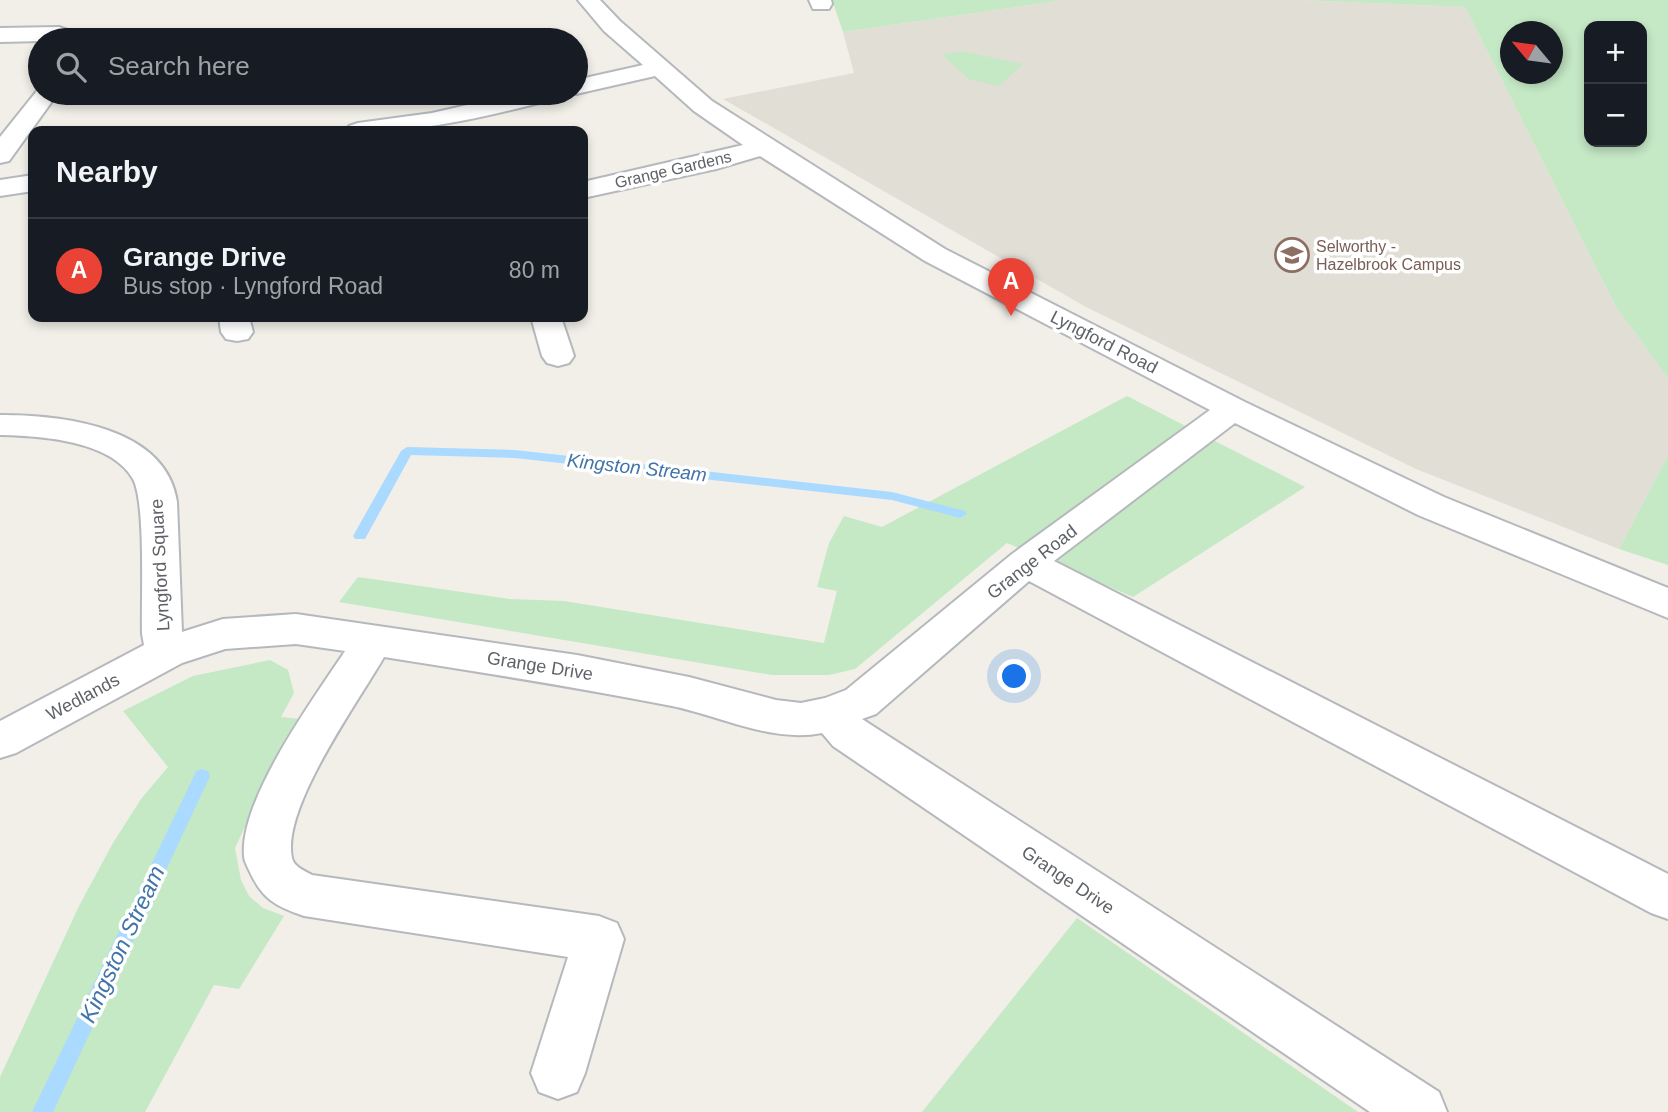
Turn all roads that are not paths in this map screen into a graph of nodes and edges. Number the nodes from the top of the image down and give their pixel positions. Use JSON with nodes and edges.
{"nodes":[{"id":1,"x":589,"y":0,"type":"edge"},
{"id":2,"x":0,"y":35,"type":"edge"},
{"id":3,"x":28,"y":35,"type":"edge"},
{"id":4,"x":660,"y":68,"type":"junction"},
{"id":5,"x":588,"y":84,"type":"edge"},
{"id":6,"x":37,"y":105,"type":"edge"},
{"id":7,"x":498,"y":105,"type":"edge"},
{"id":8,"x":392,"y":126,"type":"edge"},
{"id":9,"x":763,"y":147,"type":"junction"},
{"id":10,"x":0,"y":155,"type":"edge"},
{"id":11,"x":28,"y":184,"type":"edge"},
{"id":12,"x":0,"y":188,"type":"edge"},
{"id":13,"x":588,"y":189,"type":"edge"},
{"id":14,"x":548,"y":322,"type":"edge"},
{"id":15,"x":558,"y":356,"type":"dead end"},
{"id":16,"x":1233,"y":409,"type":"junction"},
{"id":17,"x":0,"y":425,"type":"edge"},
{"id":18,"x":1026,"y":562,"type":"junction"},
{"id":19,"x":1668,"y":604,"type":"edge"},
{"id":20,"x":373,"y":640,"type":"junction"},
{"id":21,"x":167,"y":652,"type":"junction"},
{"id":22,"x":831,"y":715,"type":"junction"},
{"id":23,"x":0,"y":741,"type":"edge"},
{"id":24,"x":1668,"y":898,"type":"edge"},
{"id":25,"x":558,"y":1073,"type":"dead end"},
{"id":26,"x":1419,"y":1112,"type":"edge"}],
"edges":[{"from":1,"to":4,"type":"street","name":"Lyngford Road"},
{"from":2,"to":3,"type":"street"},
{"from":4,"to":5,"type":"street"},
{"from":4,"to":9,"type":"street","name":"Lyngford Road"},
{"from":6,"to":10,"type":"street"},
{"from":7,"to":8,"type":"street"},
{"from":9,"to":13,"type":"street","name":"Grange Gardens"},
{"from":9,"to":16,"type":"street","name":"Lyngford Road"},
{"from":11,"to":12,"type":"street"},
{"from":14,"to":15,"type":"street"},
{"from":16,"to":18,"type":"street","name":"Grange Road"},
{"from":16,"to":19,"type":"street","name":"Lyngford Road"},
{"from":17,"to":21,"type":"street","name":"Lyngford Square"},
{"from":18,"to":22,"type":"street","name":"Grange Road"},
{"from":18,"to":24,"type":"street"},
{"from":20,"to":21,"type":"street","name":"Grange Drive"},
{"from":20,"to":22,"type":"street","name":"Grange Drive"},
{"from":20,"to":25,"type":"street"},
{"from":21,"to":23,"type":"street","name":"Wedlands"},
{"from":22,"to":26,"type":"street","name":"Grange Drive"}]}
